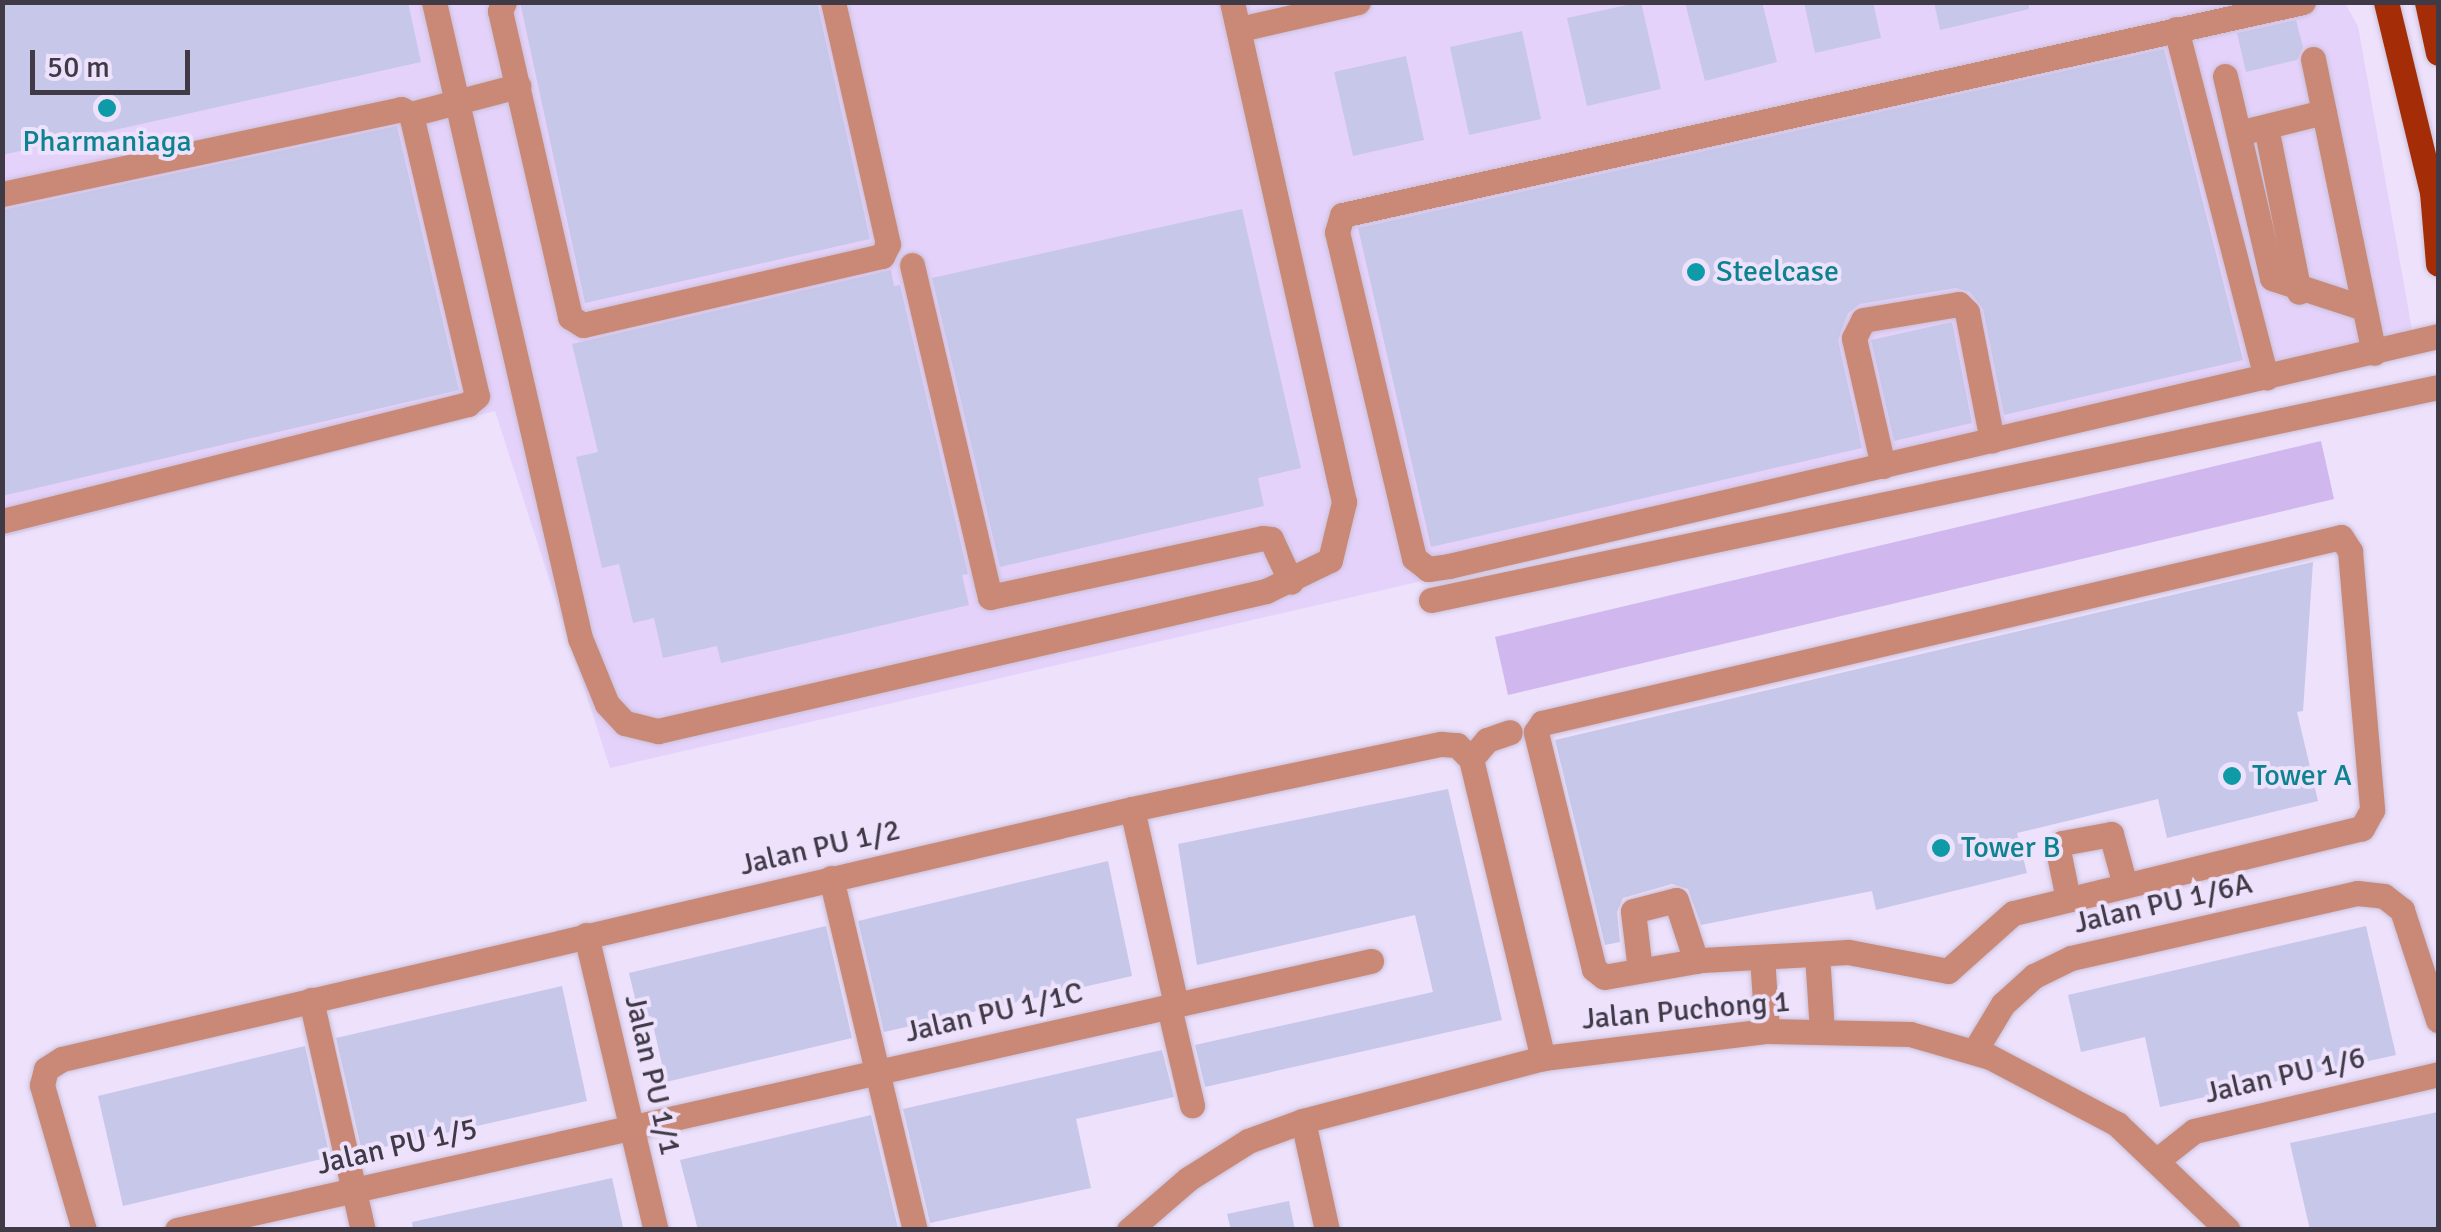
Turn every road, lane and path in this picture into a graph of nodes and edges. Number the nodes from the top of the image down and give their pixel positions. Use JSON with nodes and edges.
{"nodes":[{"id":1,"x":434,"y":2,"type":"edge"},
{"id":2,"x":504,"y":2,"type":"edge"},
{"id":3,"x":833,"y":2,"type":"edge"},
{"id":4,"x":1232,"y":2,"type":"edge"},
{"id":5,"x":1358,"y":2,"type":"edge"},
{"id":6,"x":2303,"y":2,"type":"edge"},
{"id":7,"x":2386,"y":2,"type":"edge"},
{"id":8,"x":2427,"y":2,"type":"edge"},
{"id":9,"x":1240,"y":29,"type":"junction"},
{"id":10,"x":2176,"y":29,"type":"junction"},
{"id":11,"x":2438,"y":53,"type":"edge"},
{"id":12,"x":2313,"y":59,"type":"dead end"},
{"id":13,"x":2225,"y":76,"type":"dead end"},
{"id":14,"x":518,"y":86,"type":"junction"},
{"id":15,"x":460,"y":102,"type":"junction"},
{"id":16,"x":2324,"y":112,"type":"junction"},
{"id":17,"x":411,"y":114,"type":"junction"},
{"id":18,"x":2266,"y":126,"type":"junction"},
{"id":19,"x":2239,"y":132,"type":"junction"},
{"id":20,"x":2,"y":194,"type":"edge"},
{"id":21,"x":2438,"y":264,"type":"edge"},
{"id":22,"x":912,"y":265,"type":"dead end"},
{"id":23,"x":2299,"y":292,"type":"junction"},
{"id":24,"x":2364,"y":308,"type":"junction"},
{"id":25,"x":2438,"y":336,"type":"edge"},
{"id":26,"x":2374,"y":354,"type":"junction"},
{"id":27,"x":2266,"y":378,"type":"junction"},
{"id":28,"x":2438,"y":387,"type":"edge"},
{"id":29,"x":1992,"y":441,"type":"junction"},
{"id":30,"x":1884,"y":466,"type":"junction"},
{"id":31,"x":2,"y":521,"type":"edge"},
{"id":32,"x":1290,"y":582,"type":"junction"},
{"id":33,"x":1431,"y":600,"type":"dead end"},
{"id":34,"x":1510,"y":732,"type":"dead end"},
{"id":35,"x":1471,"y":759,"type":"junction"},
{"id":36,"x":1132,"y":809,"type":"junction"},
{"id":37,"x":831,"y":878,"type":"junction"},
{"id":38,"x":2125,"y":885,"type":"junction"},
{"id":39,"x":2068,"y":899,"type":"junction"},
{"id":40,"x":586,"y":935,"type":"junction"},
{"id":41,"x":1817,"y":954,"type":"junction"},
{"id":42,"x":1762,"y":957,"type":"junction"},
{"id":43,"x":1696,"y":961,"type":"junction"},
{"id":44,"x":1370,"y":962,"type":"dead end"},
{"id":45,"x":1640,"y":970,"type":"junction"},
{"id":46,"x":311,"y":1000,"type":"junction"},
{"id":47,"x":1172,"y":1006,"type":"junction"},
{"id":48,"x":2438,"y":1020,"type":"edge"},
{"id":49,"x":1766,"y":1032,"type":"junction"},
{"id":50,"x":1822,"y":1032,"type":"junction"},
{"id":51,"x":1974,"y":1052,"type":"junction"},
{"id":52,"x":1542,"y":1058,"type":"junction"},
{"id":53,"x":878,"y":1072,"type":"junction"},
{"id":54,"x":2438,"y":1074,"type":"edge"},
{"id":55,"x":1192,"y":1104,"type":"dead end"},
{"id":56,"x":1303,"y":1121,"type":"junction"},
{"id":57,"x":632,"y":1128,"type":"junction"},
{"id":58,"x":2156,"y":1161,"type":"junction"},
{"id":59,"x":354,"y":1190,"type":"junction"},
{"id":60,"x":84,"y":1230,"type":"edge"},
{"id":61,"x":178,"y":1230,"type":"edge"},
{"id":62,"x":363,"y":1230,"type":"edge"},
{"id":63,"x":656,"y":1230,"type":"edge"},
{"id":64,"x":914,"y":1230,"type":"edge"},
{"id":65,"x":1129,"y":1230,"type":"edge"},
{"id":66,"x":1327,"y":1230,"type":"edge"},
{"id":67,"x":2228,"y":1230,"type":"edge"}],
"edges":[{"from":1,"to":15,"type":"street"},
{"from":2,"to":14,"type":"street"},
{"from":3,"to":14,"type":"street"},
{"from":4,"to":9,"type":"street"},
{"from":5,"to":9,"type":"street"},
{"from":6,"to":10,"type":"street"},
{"from":7,"to":21,"type":"main road"},
{"from":8,"to":11,"type":"main road"},
{"from":9,"to":32,"type":"street"},
{"from":10,"to":27,"type":"street"},
{"from":10,"to":30,"type":"street"},
{"from":12,"to":16,"type":"street"},
{"from":13,"to":19,"type":"street"},
{"from":14,"to":15,"type":"street"},
{"from":15,"to":17,"type":"street"},
{"from":15,"to":32,"type":"street"},
{"from":16,"to":18,"type":"street"},
{"from":16,"to":24,"type":"street"},
{"from":17,"to":20,"type":"street"},
{"from":17,"to":31,"type":"street"},
{"from":18,"to":19,"type":"street"},
{"from":18,"to":23,"type":"street"},
{"from":19,"to":23,"type":"street"},
{"from":22,"to":32,"type":"street"},
{"from":23,"to":24,"type":"street"},
{"from":24,"to":26,"type":"street"},
{"from":25,"to":26,"type":"street"},
{"from":26,"to":27,"type":"street"},
{"from":27,"to":29,"type":"street"},
{"from":28,"to":33,"type":"street"},
{"from":29,"to":30,"type":"street"},
{"from":29,"to":30,"type":"street"},
{"from":34,"to":35,"type":"street"},
{"from":35,"to":36,"type":"street","name":"Jalan PU 1/2"},
{"from":35,"to":52,"type":"street"},
{"from":36,"to":37,"type":"street","name":"Jalan PU 1/2"},
{"from":36,"to":47,"type":"street"},
{"from":37,"to":40,"type":"street","name":"Jalan PU 1/2"},
{"from":37,"to":53,"type":"street"},
{"from":38,"to":39,"type":"street"},
{"from":38,"to":39,"type":"street"},
{"from":38,"to":45,"type":"street"},
{"from":39,"to":41,"type":"street"},
{"from":40,"to":46,"type":"street","name":"Jalan PU 1/2"},
{"from":40,"to":57,"type":"street","name":"Jalan PU 1/1"},
{"from":41,"to":42,"type":"street"},
{"from":41,"to":50,"type":"street"},
{"from":42,"to":43,"type":"street"},
{"from":42,"to":49,"type":"street"},
{"from":43,"to":45,"type":"street"},
{"from":43,"to":45,"type":"street"},
{"from":44,"to":47,"type":"street","name":"Jalan PU 1/1C"},
{"from":46,"to":59,"type":"street"},
{"from":46,"to":60,"type":"street","name":"Jalan PU 1/2"},
{"from":47,"to":53,"type":"street","name":"Jalan PU 1/1C"},
{"from":47,"to":55,"type":"street"},
{"from":48,"to":51,"type":"street","name":"Jalan PU 1/6A"},
{"from":49,"to":50,"type":"street","name":"Jalan Puchong 1"},
{"from":49,"to":52,"type":"street","name":"Jalan Puchong 1"},
{"from":50,"to":51,"type":"street","name":"Jalan Puchong 1"},
{"from":51,"to":58,"type":"street","name":"Jalan Puchong 1"},
{"from":52,"to":56,"type":"street","name":"Jalan Puchong 1"},
{"from":53,"to":57,"type":"street","name":"Jalan PU 1/1C"},
{"from":53,"to":64,"type":"street"},
{"from":54,"to":58,"type":"street","name":"Jalan PU 1/6"},
{"from":56,"to":65,"type":"street","name":"Jalan Puchong 1"},
{"from":56,"to":66,"type":"street"},
{"from":57,"to":59,"type":"street","name":"Jalan PU 1/5"},
{"from":57,"to":63,"type":"street","name":"Jalan PU 1/1"},
{"from":58,"to":67,"type":"street","name":"Jalan Puchong 1"},
{"from":59,"to":61,"type":"street","name":"Jalan PU 1/5"},
{"from":59,"to":62,"type":"street"}]}
